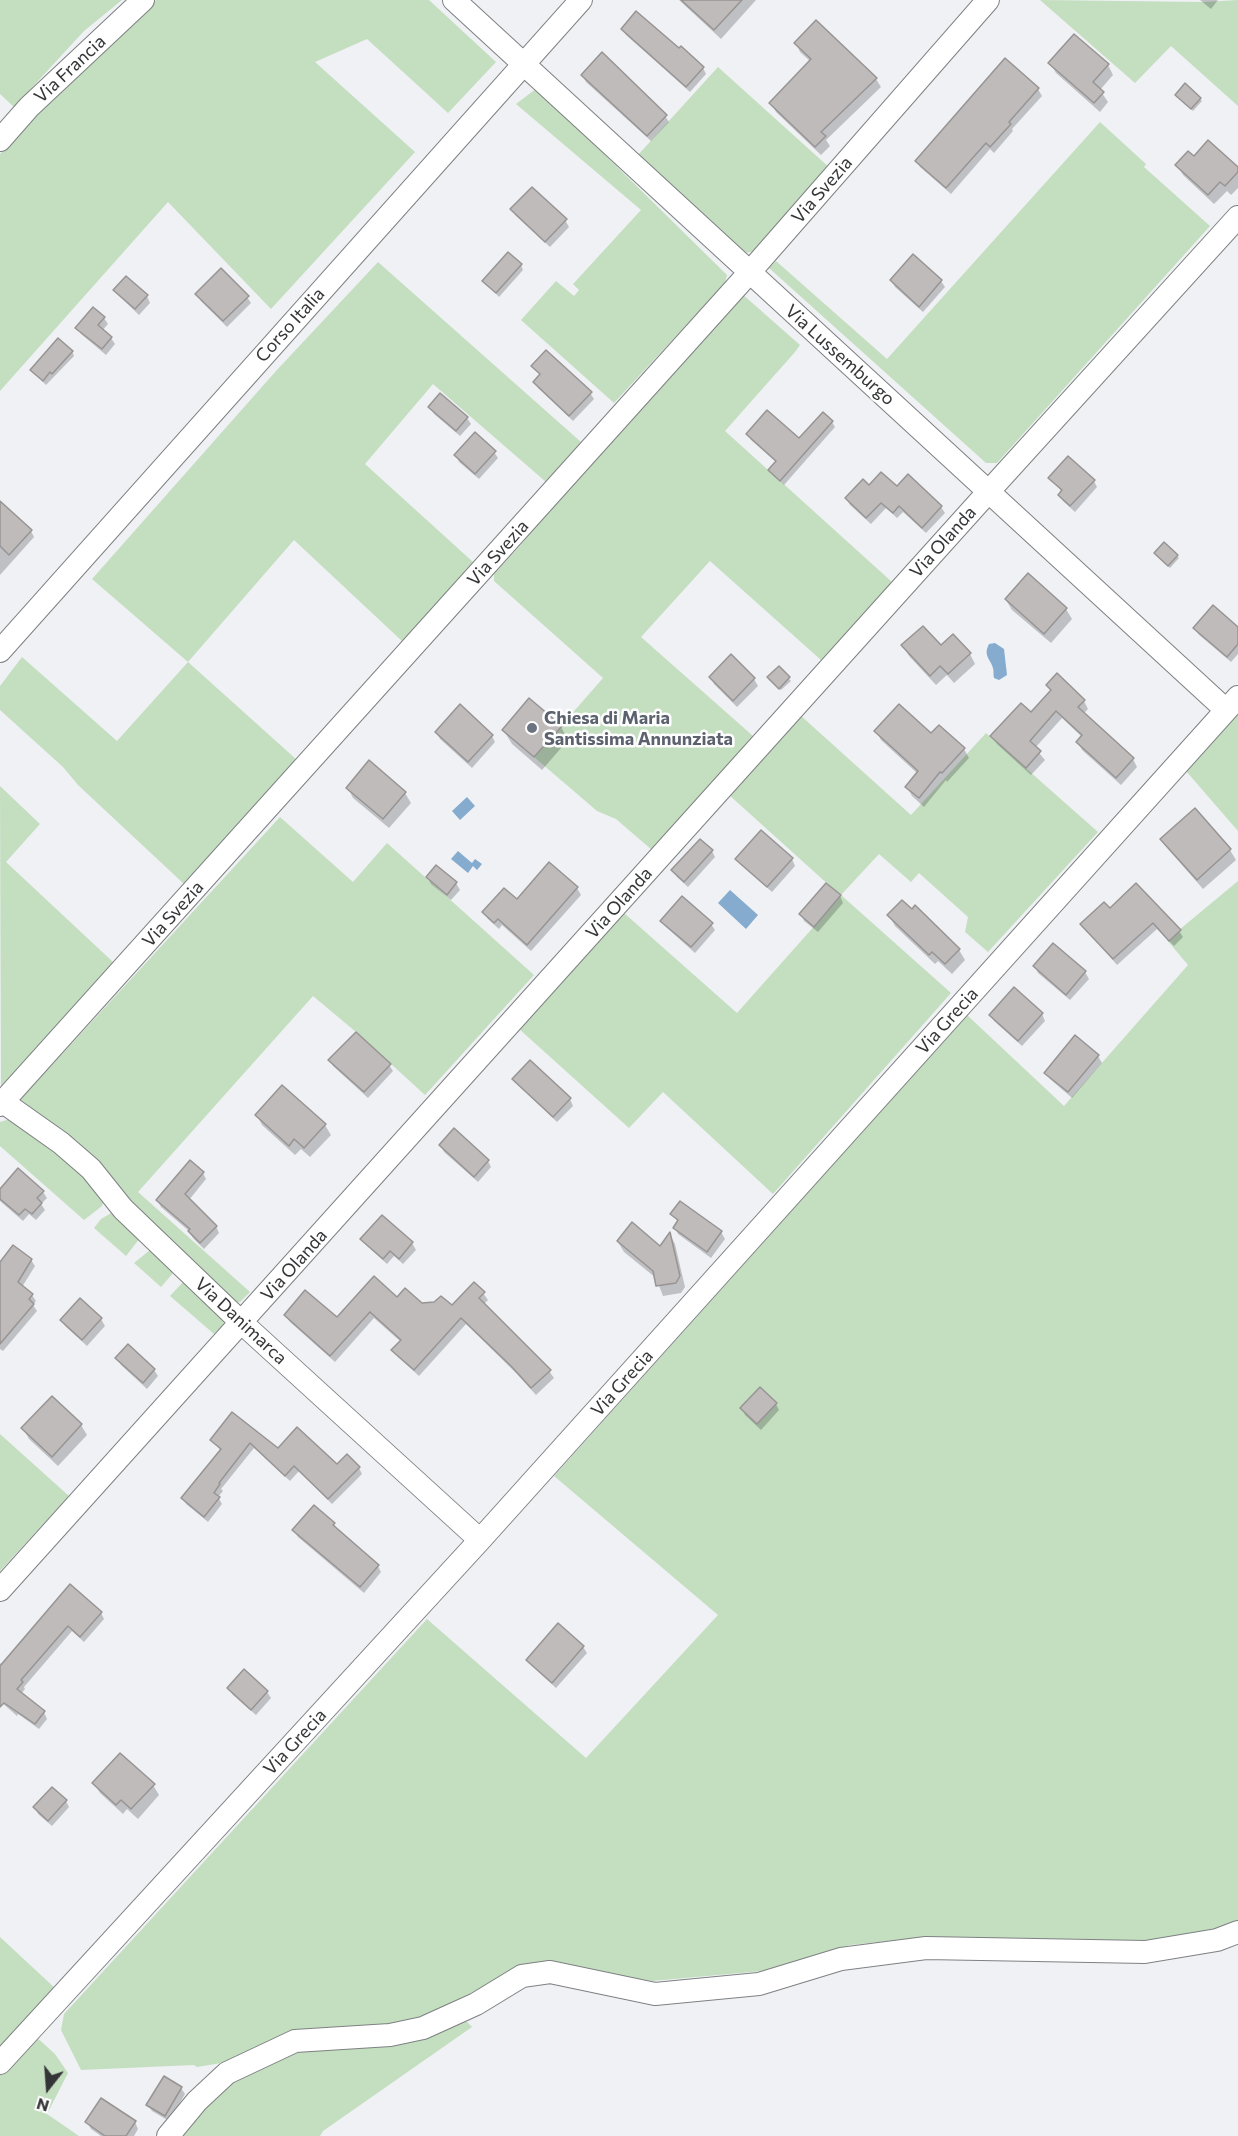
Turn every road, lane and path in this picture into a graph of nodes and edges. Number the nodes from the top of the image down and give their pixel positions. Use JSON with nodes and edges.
{"nodes":[{"id":1,"x":143,"y":0,"type":"edge"},
{"id":2,"x":454,"y":0,"type":"edge"},
{"id":3,"x":581,"y":0,"type":"edge"},
{"id":4,"x":988,"y":0,"type":"edge"},
{"id":5,"x":523,"y":64,"type":"junction"},
{"id":6,"x":0,"y":140,"type":"edge"},
{"id":7,"x":1238,"y":217,"type":"edge"},
{"id":8,"x":749,"y":273,"type":"junction"},
{"id":9,"x":990,"y":490,"type":"junction"},
{"id":10,"x":0,"y":651,"type":"edge"},
{"id":11,"x":1232,"y":704,"type":"edge"},
{"id":12,"x":2,"y":1104,"type":"edge"},
{"id":13,"x":242,"y":1323,"type":"junction"},
{"id":14,"x":480,"y":1540,"type":"junction"},
{"id":15,"x":0,"y":1590,"type":"edge"},
{"id":16,"x":1238,"y":1932,"type":"edge"},
{"id":17,"x":0,"y":2063,"type":"edge"},
{"id":18,"x":168,"y":2136,"type":"edge"}],
"edges":[{"from":1,"to":6,"type":"street","name":"Via Francia"},
{"from":2,"to":5,"type":"street","name":"Via Lussemburgo"},
{"from":3,"to":5,"type":"street","name":"Corso Italia"},
{"from":4,"to":8,"type":"street","name":"Via Svezia"},
{"from":5,"to":8,"type":"street","name":"Via Lussemburgo"},
{"from":5,"to":10,"type":"street","name":"Corso Italia"},
{"from":7,"to":9,"type":"street","name":"Via Olanda"},
{"from":8,"to":9,"type":"street","name":"Via Lussemburgo"},
{"from":8,"to":12,"type":"street","name":"Via Svezia"},
{"from":9,"to":11,"type":"street","name":"Via Lussemburgo"},
{"from":9,"to":13,"type":"street","name":"Via Olanda"},
{"from":11,"to":14,"type":"street","name":"Via Grecia"},
{"from":12,"to":13,"type":"street","name":"Via Danimarca"},
{"from":13,"to":14,"type":"street","name":"Via Danimarca"},
{"from":13,"to":15,"type":"street","name":"Via Olanda"},
{"from":14,"to":17,"type":"street","name":"Via Grecia"},
{"from":16,"to":18,"type":"street"}]}
